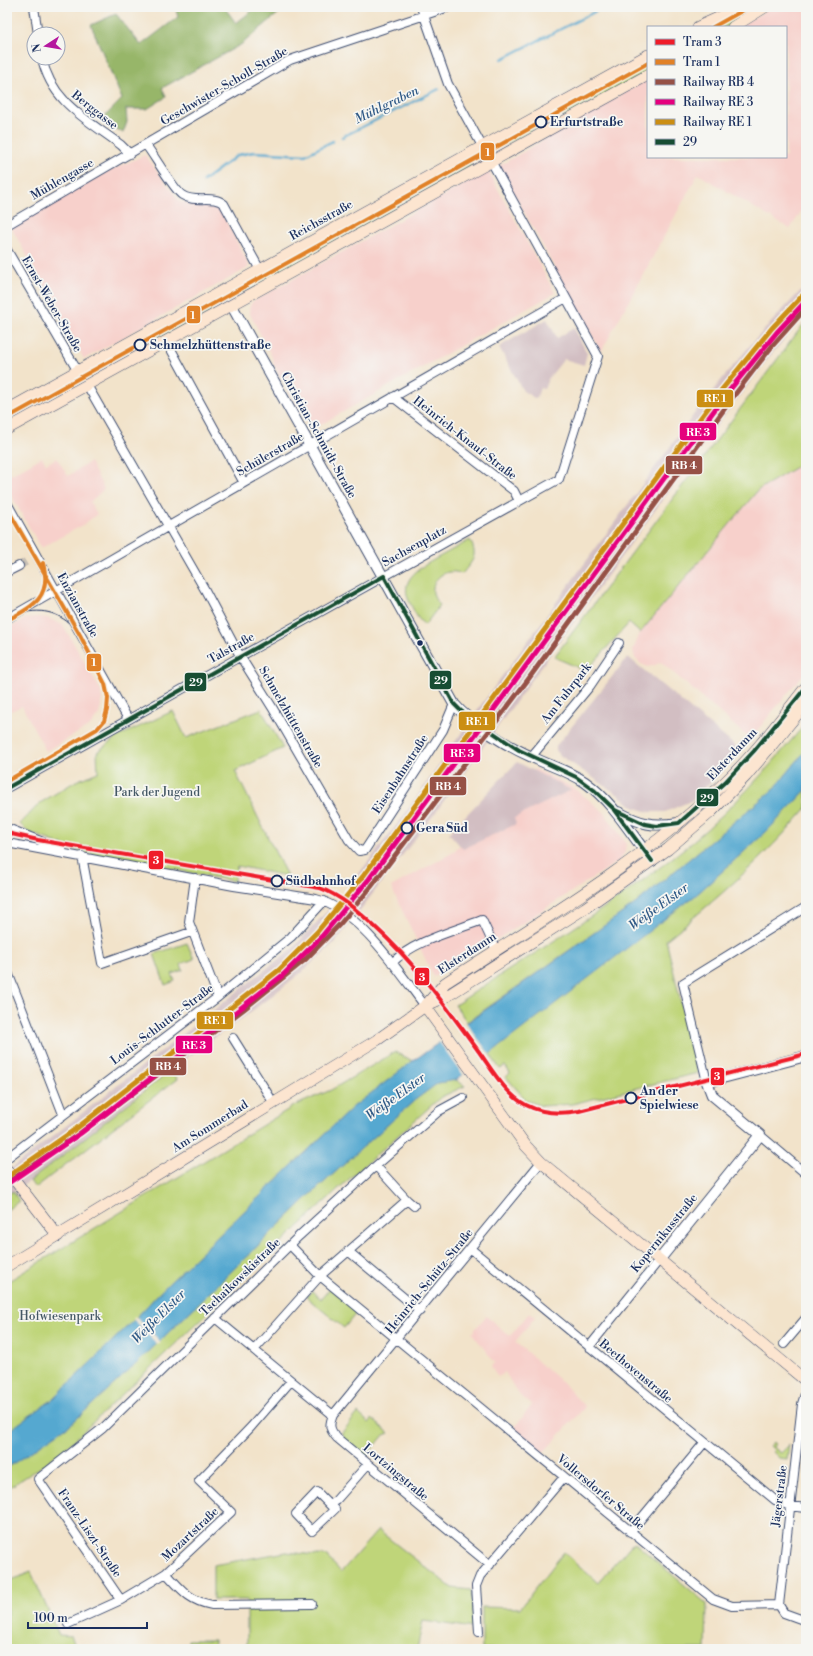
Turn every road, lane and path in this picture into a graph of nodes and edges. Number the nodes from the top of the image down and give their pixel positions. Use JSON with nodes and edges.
{"nodes":[{"id":1,"x":34,"y":7,"type":"edge"},
{"id":2,"x":421,"y":7,"type":"edge"},
{"id":3,"x":448,"y":7,"type":"edge"},
{"id":4,"x":742,"y":7,"type":"edge"},
{"id":5,"x":765,"y":7,"type":"edge"},
{"id":6,"x":424,"y":15,"type":"junction"},
{"id":7,"x":37,"y":26,"type":"edge"},
{"id":8,"x":700,"y":26,"type":"edge"},
{"id":9,"x":735,"y":26,"type":"edge"},
{"id":10,"x":647,"y":56,"type":"edge"},
{"id":11,"x":44,"y":66,"type":"edge"},
{"id":12,"x":647,"y":76,"type":"edge"},
{"id":13,"x":146,"y":144,"type":"junction"},
{"id":14,"x":482,"y":146,"type":"junction"},
{"id":15,"x":130,"y":154,"type":"junction"},
{"id":16,"x":491,"y":161,"type":"junction"},
{"id":17,"x":7,"y":225,"type":"edge"},
{"id":18,"x":7,"y":250,"type":"edge"},
{"id":19,"x":260,"y":270,"type":"junction"},
{"id":20,"x":223,"y":291,"type":"junction"},
{"id":21,"x":566,"y":298,"type":"junction"},
{"id":22,"x":232,"y":306,"type":"junction"},
{"id":23,"x":167,"y":342,"type":"junction"},
{"id":24,"x":78,"y":370,"type":"junction"},
{"id":25,"x":87,"y":385,"type":"junction"},
{"id":26,"x":393,"y":397,"type":"junction"},
{"id":27,"x":7,"y":410,"type":"edge"},
{"id":28,"x":7,"y":429,"type":"edge"},
{"id":29,"x":309,"y":445,"type":"junction"},
{"id":30,"x":244,"y":483,"type":"junction"},
{"id":31,"x":519,"y":501,"type":"junction"},
{"id":32,"x":7,"y":504,"type":"edge"},
{"id":33,"x":168,"y":526,"type":"junction"},
{"id":34,"x":37,"y":556,"type":"junction"},
{"id":35,"x":29,"y":560,"type":"tunnel mouth"},
{"id":36,"x":19,"y":566,"type":"tunnel mouth"},
{"id":37,"x":7,"y":572,"type":"edge"},
{"id":38,"x":384,"y":576,"type":"junction"},
{"id":39,"x":56,"y":591,"type":"junction"},
{"id":40,"x":7,"y":619,"type":"edge"},
{"id":41,"x":619,"y":643,"type":"dead end"},
{"id":42,"x":240,"y":656,"type":"junction"},
{"id":43,"x":806,"y":687,"type":"edge"},
{"id":44,"x":454,"y":704,"type":"junction"},
{"id":45,"x":806,"y":704,"type":"edge"},
{"id":46,"x":128,"y":719,"type":"junction"},
{"id":47,"x":531,"y":757,"type":"junction"},
{"id":48,"x":7,"y":788,"type":"edge"},
{"id":49,"x":615,"y":810,"type":"junction"},
{"id":50,"x":679,"y":822,"type":"junction"},
{"id":51,"x":7,"y":828,"type":"edge"},
{"id":52,"x":7,"y":843,"type":"edge"},
{"id":53,"x":359,"y":851,"type":"joint"},
{"id":54,"x":644,"y":851,"type":"junction"},
{"id":55,"x":80,"y":855,"type":"junction"},
{"id":56,"x":652,"y":861,"type":"junction"},
{"id":57,"x":195,"y":878,"type":"junction"},
{"id":58,"x":324,"y":901,"type":"junction"},
{"id":59,"x":806,"y":907,"type":"edge"},
{"id":60,"x":191,"y":932,"type":"junction"},
{"id":61,"x":496,"y":950,"type":"junction"},
{"id":62,"x":392,"y":963,"type":"junction"},
{"id":63,"x":7,"y":970,"type":"edge"},
{"id":64,"x":218,"y":997,"type":"junction"},
{"id":65,"x":425,"y":1006,"type":"junction"},
{"id":66,"x":233,"y":1038,"type":"dead end"},
{"id":67,"x":806,"y":1056,"type":"edge"},
{"id":68,"x":707,"y":1082,"type":"junction"},
{"id":69,"x":463,"y":1098,"type":"dead end"},
{"id":70,"x":273,"y":1102,"type":"junction"},
{"id":71,"x":63,"y":1114,"type":"junction"},
{"id":72,"x":760,"y":1135,"type":"junction"},
{"id":73,"x":7,"y":1158,"type":"edge"},
{"id":74,"x":541,"y":1162,"type":"junction"},
{"id":75,"x":376,"y":1166,"type":"junction"},
{"id":76,"x":7,"y":1170,"type":"edge"},
{"id":77,"x":806,"y":1174,"type":"edge"},
{"id":78,"x":407,"y":1200,"type":"junction"},
{"id":79,"x":414,"y":1206,"type":"dead end"},
{"id":80,"x":58,"y":1236,"type":"junction"},
{"id":81,"x":290,"y":1245,"type":"junction"},
{"id":82,"x":471,"y":1249,"type":"junction"},
{"id":83,"x":348,"y":1251,"type":"junction"},
{"id":84,"x":660,"y":1259,"type":"junction"},
{"id":85,"x":7,"y":1266,"type":"edge"},
{"id":86,"x":320,"y":1276,"type":"junction"},
{"id":87,"x":420,"y":1312,"type":"junction"},
{"id":88,"x":215,"y":1318,"type":"junction"},
{"id":89,"x":806,"y":1318,"type":"edge"},
{"id":90,"x":397,"y":1339,"type":"junction"},
{"id":91,"x":784,"y":1344,"type":"dead end"},
{"id":92,"x":588,"y":1347,"type":"junction"},
{"id":93,"x":254,"y":1350,"type":"junction"},
{"id":94,"x":292,"y":1381,"type":"junction"},
{"id":95,"x":806,"y":1381,"type":"edge"},
{"id":96,"x":806,"y":1391,"type":"edge"},
{"id":97,"x":333,"y":1415,"type":"junction"},
{"id":98,"x":704,"y":1443,"type":"junction"},
{"id":99,"x":368,"y":1464,"type":"junction"},
{"id":100,"x":564,"y":1477,"type":"junction"},
{"id":101,"x":38,"y":1479,"type":"joint"},
{"id":102,"x":332,"y":1506,"type":"junction"},
{"id":103,"x":790,"y":1506,"type":"junction"},
{"id":104,"x":806,"y":1508,"type":"edge"},
{"id":105,"x":630,"y":1532,"type":"junction"},
{"id":106,"x":490,"y":1565,"type":"junction"},
{"id":107,"x":166,"y":1573,"type":"junction"},
{"id":108,"x":121,"y":1600,"type":"junction"},
{"id":109,"x":312,"y":1604,"type":"dead end"},
{"id":110,"x":779,"y":1605,"type":"junction"},
{"id":111,"x":806,"y":1621,"type":"edge"},
{"id":112,"x":68,"y":1624,"type":"dead end"},
{"id":113,"x":479,"y":1632,"type":"dead end"}],
"edges":[{"from":1,"to":7,"type":"street"},
{"from":2,"to":6,"type":"street"},
{"from":3,"to":6,"type":"street","name":"Geschwister-Scholl-Straße"},
{"from":4,"to":8,"type":"main road"},
{"from":5,"to":9,"type":"main road"},
{"from":6,"to":13,"type":"street","name":"Geschwister-Scholl-Straße"},
{"from":6,"to":14,"type":"street"},
{"from":10,"to":14,"type":"main road","name":"Reichsstraße"},
{"from":11,"to":15,"type":"street","name":"Berggasse"},
{"from":12,"to":16,"type":"main road"},
{"from":13,"to":15,"type":"street","name":"Geschwister-Scholl-Straße"},
{"from":13,"to":19,"type":"street"},
{"from":14,"to":16,"type":"main road"},
{"from":14,"to":19,"type":"main road","name":"Reichsstraße"},
{"from":15,"to":17,"type":"street","name":"Mühlengasse"},
{"from":16,"to":21,"type":"street"},
{"from":16,"to":22,"type":"main road"},
{"from":18,"to":24,"type":"street","name":"Ernst-Weber-Straße"},
{"from":19,"to":20,"type":"main road","name":"Reichsstraße"},
{"from":20,"to":22,"type":"main road"},
{"from":20,"to":24,"type":"main road","name":"Reichsstraße"},
{"from":21,"to":26,"type":"street","name":"Schülerstraße"},
{"from":21,"to":31,"type":"street"},
{"from":22,"to":23,"type":"main road"},
{"from":22,"to":29,"type":"street","name":"Christian-Schmidt-Straße"},
{"from":23,"to":25,"type":"main road"},
{"from":23,"to":30,"type":"street"},
{"from":24,"to":25,"type":"main road"},
{"from":24,"to":27,"type":"main road","name":"Reichsstraße"},
{"from":25,"to":28,"type":"main road"},
{"from":25,"to":33,"type":"street","name":"Schmelzhüttenstraße"},
{"from":26,"to":29,"type":"street","name":"Schülerstraße"},
{"from":26,"to":31,"type":"street","name":"Heinrich-Knauf-Straße"},
{"from":29,"to":30,"type":"street","name":"Schülerstraße"},
{"from":29,"to":38,"type":"street","name":"Christian-Schmidt-Straße"},
{"from":30,"to":33,"type":"street","name":"Schülerstraße"},
{"from":31,"to":38,"type":"street","name":"Sachsenplatz"},
{"from":32,"to":34,"type":"street","name":"Enzianstraße"},
{"from":33,"to":39,"type":"street","name":"Schülerstraße"},
{"from":33,"to":42,"type":"street","name":"Schmelzhüttenstraße"},
{"from":34,"to":35,"type":"street"},
{"from":34,"to":39,"type":"street","name":"Enzianstraße"},
{"from":36,"to":37,"type":"street"},
{"from":38,"to":42,"type":"street","name":"Talstraße"},
{"from":38,"to":44,"type":"street","name":"Sachsenplatz"},
{"from":39,"to":40,"type":"street","name":"Schülerstraße"},
{"from":39,"to":46,"type":"street","name":"Enzianstraße"},
{"from":41,"to":47,"type":"street","name":"Am Fuhrpark"},
{"from":42,"to":46,"type":"street","name":"Talstraße"},
{"from":42,"to":53,"type":"street","name":"Schmelzhüttenstraße"},
{"from":43,"to":50,"type":"main road","name":"Elsterdamm"},
{"from":44,"to":47,"type":"street"},
{"from":44,"to":53,"type":"street","name":"Eisenbahnstraße"},
{"from":45,"to":56,"type":"main road","name":"Elsterdamm"},
{"from":46,"to":48,"type":"street","name":"Talstraße"},
{"from":47,"to":49,"type":"street"},
{"from":49,"to":50,"type":"street"},
{"from":49,"to":54,"type":"street"},
{"from":50,"to":54,"type":"main road","name":"Elsterdamm"},
{"from":51,"to":55,"type":"street"},
{"from":52,"to":55,"type":"street"},
{"from":54,"to":56,"type":"street"},
{"from":54,"to":61,"type":"main road","name":"Elsterdamm"},
{"from":55,"to":57,"type":"street"},
{"from":55,"to":60,"type":"street"},
{"from":56,"to":65,"type":"main road","name":"Elsterdamm"},
{"from":57,"to":58,"type":"street"},
{"from":57,"to":60,"type":"street"},
{"from":58,"to":62,"type":"street"},
{"from":58,"to":64,"type":"street","name":"Louis-Schlutter-Straße"},
{"from":59,"to":68,"type":"street"},
{"from":60,"to":64,"type":"street"},
{"from":61,"to":62,"type":"street"},
{"from":61,"to":65,"type":"main road","name":"Elsterdamm"},
{"from":62,"to":65,"type":"street"},
{"from":63,"to":71,"type":"street"},
{"from":64,"to":71,"type":"street","name":"Louis-Schlutter-Straße"},
{"from":65,"to":70,"type":"main road","name":"Am Sommerbad"},
{"from":65,"to":74,"type":"main road"},
{"from":66,"to":70,"type":"street"},
{"from":67,"to":68,"type":"street"},
{"from":68,"to":72,"type":"street"},
{"from":69,"to":75,"type":"street","name":"Tschaikowskistraße"},
{"from":70,"to":80,"type":"main road","name":"Am Sommerbad"},
{"from":71,"to":73,"type":"street","name":"Louis-Schlutter-Straße"},
{"from":72,"to":77,"type":"street"},
{"from":72,"to":84,"type":"street","name":"Kopernikusstraße"},
{"from":74,"to":82,"type":"street","name":"Heinrich-Schütz-Straße"},
{"from":74,"to":84,"type":"main road"},
{"from":75,"to":78,"type":"street"},
{"from":75,"to":81,"type":"street","name":"Tschaikowskistraße"},
{"from":76,"to":80,"type":"main road"},
{"from":78,"to":79,"type":"street"},
{"from":78,"to":83,"type":"street"},
{"from":80,"to":85,"type":"main road","name":"Am Sommerbad"},
{"from":81,"to":86,"type":"street","name":"Vollersdorfer Straße"},
{"from":81,"to":88,"type":"street","name":"Tschaikowskistraße"},
{"from":82,"to":87,"type":"street","name":"Heinrich-Schütz-Straße"},
{"from":82,"to":92,"type":"street","name":"Beethovenstraße"},
{"from":83,"to":86,"type":"street"},
{"from":83,"to":87,"type":"street"},
{"from":84,"to":92,"type":"street","name":"Kopernikusstraße"},
{"from":84,"to":95,"type":"main road"},
{"from":86,"to":90,"type":"street","name":"Vollersdorfer Straße"},
{"from":86,"to":93,"type":"street"},
{"from":87,"to":90,"type":"street","name":"Heinrich-Schütz-Straße"},
{"from":88,"to":93,"type":"street"},
{"from":88,"to":101,"type":"street","name":"Tschaikowskistraße"},
{"from":89,"to":91,"type":"street"},
{"from":90,"to":97,"type":"street","name":"Heinrich-Schütz-Straße"},
{"from":90,"to":100,"type":"street","name":"Vollersdorfer Straße"},
{"from":92,"to":98,"type":"street","name":"Beethovenstraße"},
{"from":93,"to":94,"type":"street"},
{"from":94,"to":97,"type":"street"},
{"from":94,"to":107,"type":"street","name":"Mozartstraße"},
{"from":96,"to":103,"type":"street","name":"Jägerstraße"},
{"from":97,"to":99,"type":"street","name":"Lortzingstraße"},
{"from":98,"to":103,"type":"street","name":"Beethovenstraße"},
{"from":98,"to":105,"type":"street"},
{"from":99,"to":102,"type":"street"},
{"from":99,"to":106,"type":"street","name":"Lortzingstraße"},
{"from":100,"to":105,"type":"street","name":"Vollersdorfer Straße"},
{"from":100,"to":106,"type":"street"},
{"from":101,"to":108,"type":"street","name":"Franz-Liszt-Straße"},
{"from":102,"to":102,"type":"street"},
{"from":103,"to":104,"type":"street","name":"Beethovenstraße"},
{"from":103,"to":110,"type":"street","name":"Jägerstraße"},
{"from":105,"to":110,"type":"street","name":"Vollersdorfer Straße"},
{"from":106,"to":113,"type":"street"},
{"from":107,"to":108,"type":"street","name":"Mozartstraße"},
{"from":107,"to":109,"type":"street"},
{"from":108,"to":112,"type":"street","name":"Mozartstraße"},
{"from":110,"to":111,"type":"street"}]}
